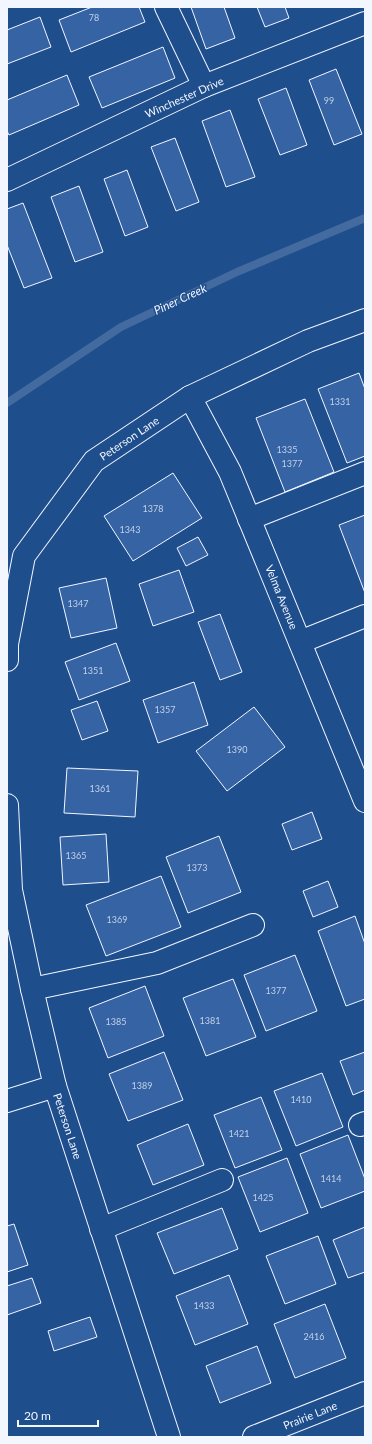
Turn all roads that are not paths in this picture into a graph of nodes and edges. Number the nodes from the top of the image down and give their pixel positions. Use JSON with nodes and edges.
{"nodes":[{"id":1,"x":166,"y":7,"type":"edge"},
{"id":2,"x":365,"y":23,"type":"edge"},
{"id":3,"x":204,"y":86,"type":"junction"},
{"id":4,"x":7,"y":180,"type":"edge"},
{"id":5,"x":365,"y":320,"type":"edge"},
{"id":6,"x":190,"y":397,"type":"junction"},
{"id":7,"x":365,"y":473,"type":"edge"},
{"id":8,"x":249,"y":519,"type":"junction"},
{"id":9,"x":365,"y":616,"type":"edge"},
{"id":10,"x":300,"y":642,"type":"junction"},
{"id":11,"x":7,"y":660,"type":"edge"},
{"id":12,"x":365,"y":801,"type":"edge"},
{"id":13,"x":7,"y":805,"type":"edge"},
{"id":14,"x":253,"y":925,"type":"dead end"},
{"id":15,"x":32,"y":989,"type":"junction"},
{"id":16,"x":55,"y":1086,"type":"junction"},
{"id":17,"x":7,"y":1101,"type":"edge"},
{"id":18,"x":222,"y":1180,"type":"dead end"},
{"id":19,"x":101,"y":1229,"type":"junction"},
{"id":20,"x":365,"y":1393,"type":"edge"},
{"id":21,"x":169,"y":1437,"type":"edge"},
{"id":22,"x":254,"y":1437,"type":"edge"}],
"edges":[{"from":1,"to":3,"type":"street"},
{"from":2,"to":3,"type":"street","name":"Winchester Drive"},
{"from":3,"to":4,"type":"street","name":"Winchester Drive"},
{"from":5,"to":6,"type":"street","name":"Peterson Lane"},
{"from":6,"to":8,"type":"street","name":"Velma Avenue"},
{"from":6,"to":11,"type":"street","name":"Peterson Lane"},
{"from":7,"to":8,"type":"street"},
{"from":8,"to":10,"type":"street","name":"Velma Avenue"},
{"from":9,"to":10,"type":"street"},
{"from":10,"to":12,"type":"street","name":"Velma Avenue"},
{"from":13,"to":15,"type":"street","name":"Peterson Lane"},
{"from":14,"to":15,"type":"street"},
{"from":15,"to":16,"type":"street","name":"Peterson Lane"},
{"from":16,"to":17,"type":"street"},
{"from":16,"to":19,"type":"street","name":"Peterson Lane"},
{"from":18,"to":19,"type":"street"},
{"from":19,"to":21,"type":"street","name":"Peterson Lane"},
{"from":20,"to":22,"type":"street","name":"Prairie Lane"}]}
